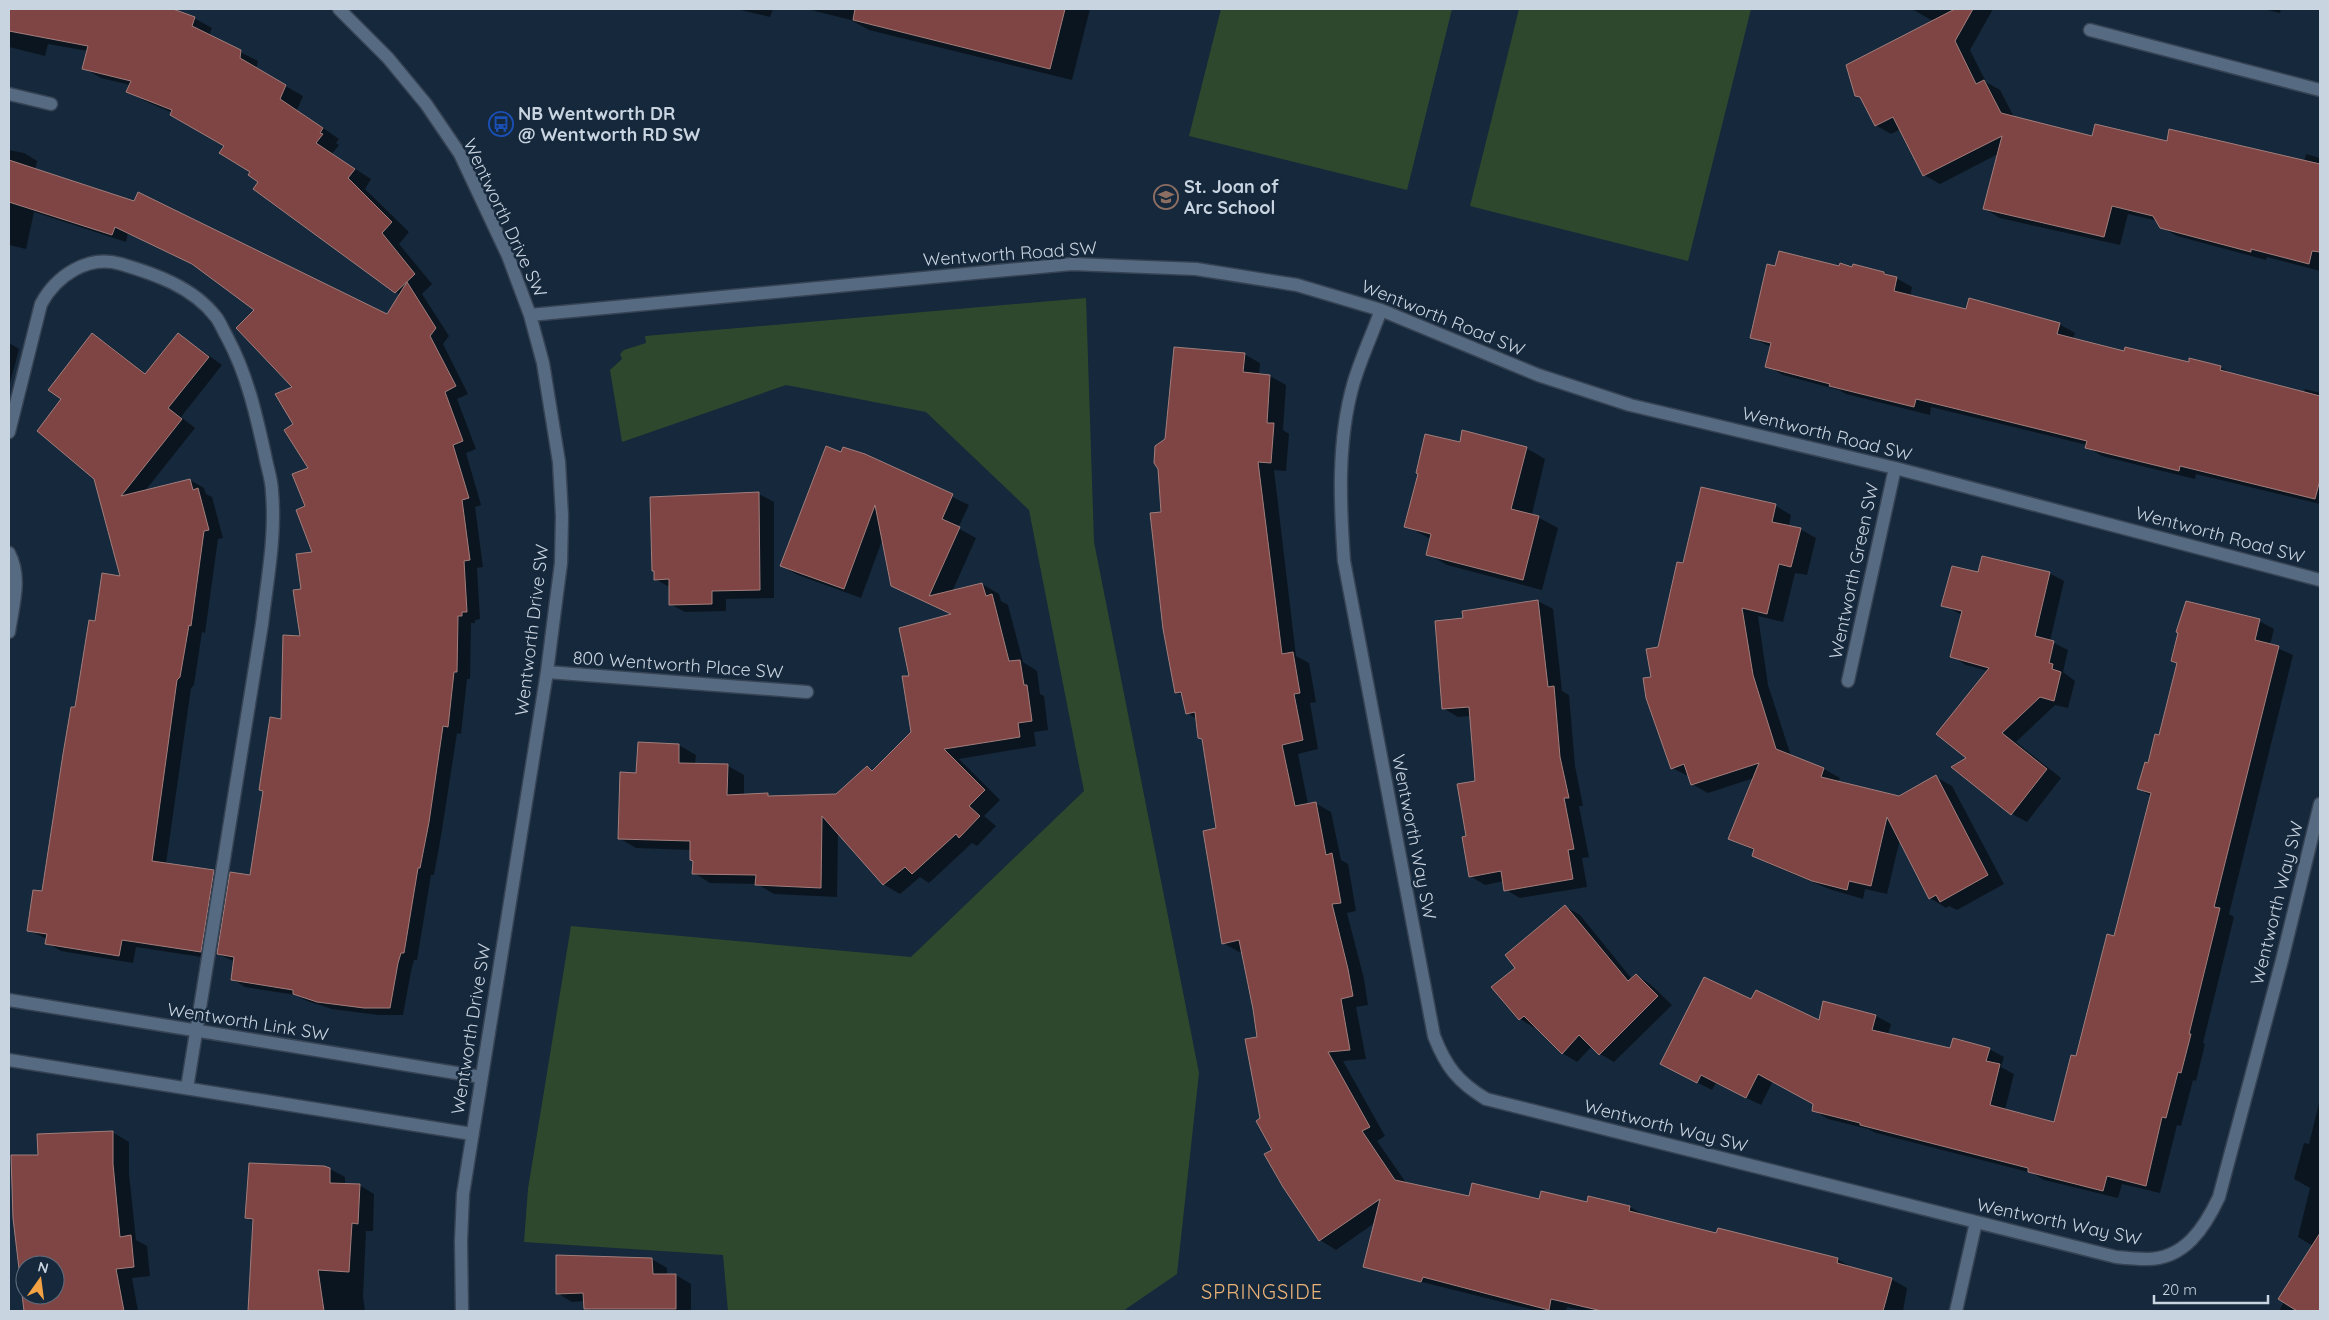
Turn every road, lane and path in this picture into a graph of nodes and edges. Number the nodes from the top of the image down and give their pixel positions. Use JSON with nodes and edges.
{"nodes":[{"id":1,"x":339,"y":9,"type":"edge"},
{"id":2,"x":2090,"y":30,"type":"dead end"},
{"id":3,"x":2320,"y":90,"type":"edge"},
{"id":4,"x":9,"y":94,"type":"edge"},
{"id":5,"x":51,"y":104,"type":"dead end"},
{"id":6,"x":1381,"y":310,"type":"junction"},
{"id":7,"x":530,"y":315,"type":"junction"},
{"id":8,"x":9,"y":432,"type":"edge"},
{"id":9,"x":1895,"y":468,"type":"junction"},
{"id":10,"x":9,"y":553,"type":"edge"},
{"id":11,"x":2320,"y":580,"type":"edge"},
{"id":12,"x":9,"y":632,"type":"edge"},
{"id":13,"x":547,"y":672,"type":"junction"},
{"id":14,"x":1848,"y":681,"type":"dead end"},
{"id":15,"x":807,"y":692,"type":"dead end"},
{"id":16,"x":2320,"y":804,"type":"edge"},
{"id":17,"x":9,"y":1000,"type":"edge"},
{"id":18,"x":197,"y":1032,"type":"junction"},
{"id":19,"x":9,"y":1060,"type":"edge"},
{"id":20,"x":481,"y":1077,"type":"junction"},
{"id":21,"x":187,"y":1088,"type":"junction"},
{"id":22,"x":472,"y":1134,"type":"junction"},
{"id":23,"x":1976,"y":1222,"type":"junction"},
{"id":24,"x":462,"y":1311,"type":"edge"},
{"id":25,"x":1956,"y":1311,"type":"edge"}],
"edges":[{"from":1,"to":7,"type":"street","name":"Wentworth Drive SW"},
{"from":2,"to":3,"type":"street"},
{"from":4,"to":5,"type":"street"},
{"from":6,"to":7,"type":"street","name":"Wentworth Road SW"},
{"from":6,"to":9,"type":"street","name":"Wentworth Road SW"},
{"from":6,"to":23,"type":"street","name":"Wentworth Way SW"},
{"from":7,"to":13,"type":"street","name":"Wentworth Drive SW"},
{"from":8,"to":18,"type":"street"},
{"from":9,"to":11,"type":"street","name":"Wentworth Road SW"},
{"from":9,"to":14,"type":"street","name":"Wentworth Green SW"},
{"from":10,"to":12,"type":"street"},
{"from":13,"to":15,"type":"street","name":"800 Wentworth Place SW"},
{"from":13,"to":20,"type":"street","name":"Wentworth Drive SW"},
{"from":16,"to":23,"type":"street","name":"Wentworth Way SW"},
{"from":17,"to":18,"type":"street","name":"Wentworth Link SW"},
{"from":18,"to":20,"type":"street","name":"Wentworth Link SW"},
{"from":18,"to":21,"type":"street"},
{"from":19,"to":21,"type":"street"},
{"from":20,"to":22,"type":"street","name":"Wentworth Drive SW"},
{"from":21,"to":22,"type":"street"},
{"from":22,"to":24,"type":"street","name":"Wentworth Drive SW"},
{"from":23,"to":25,"type":"street"}]}
